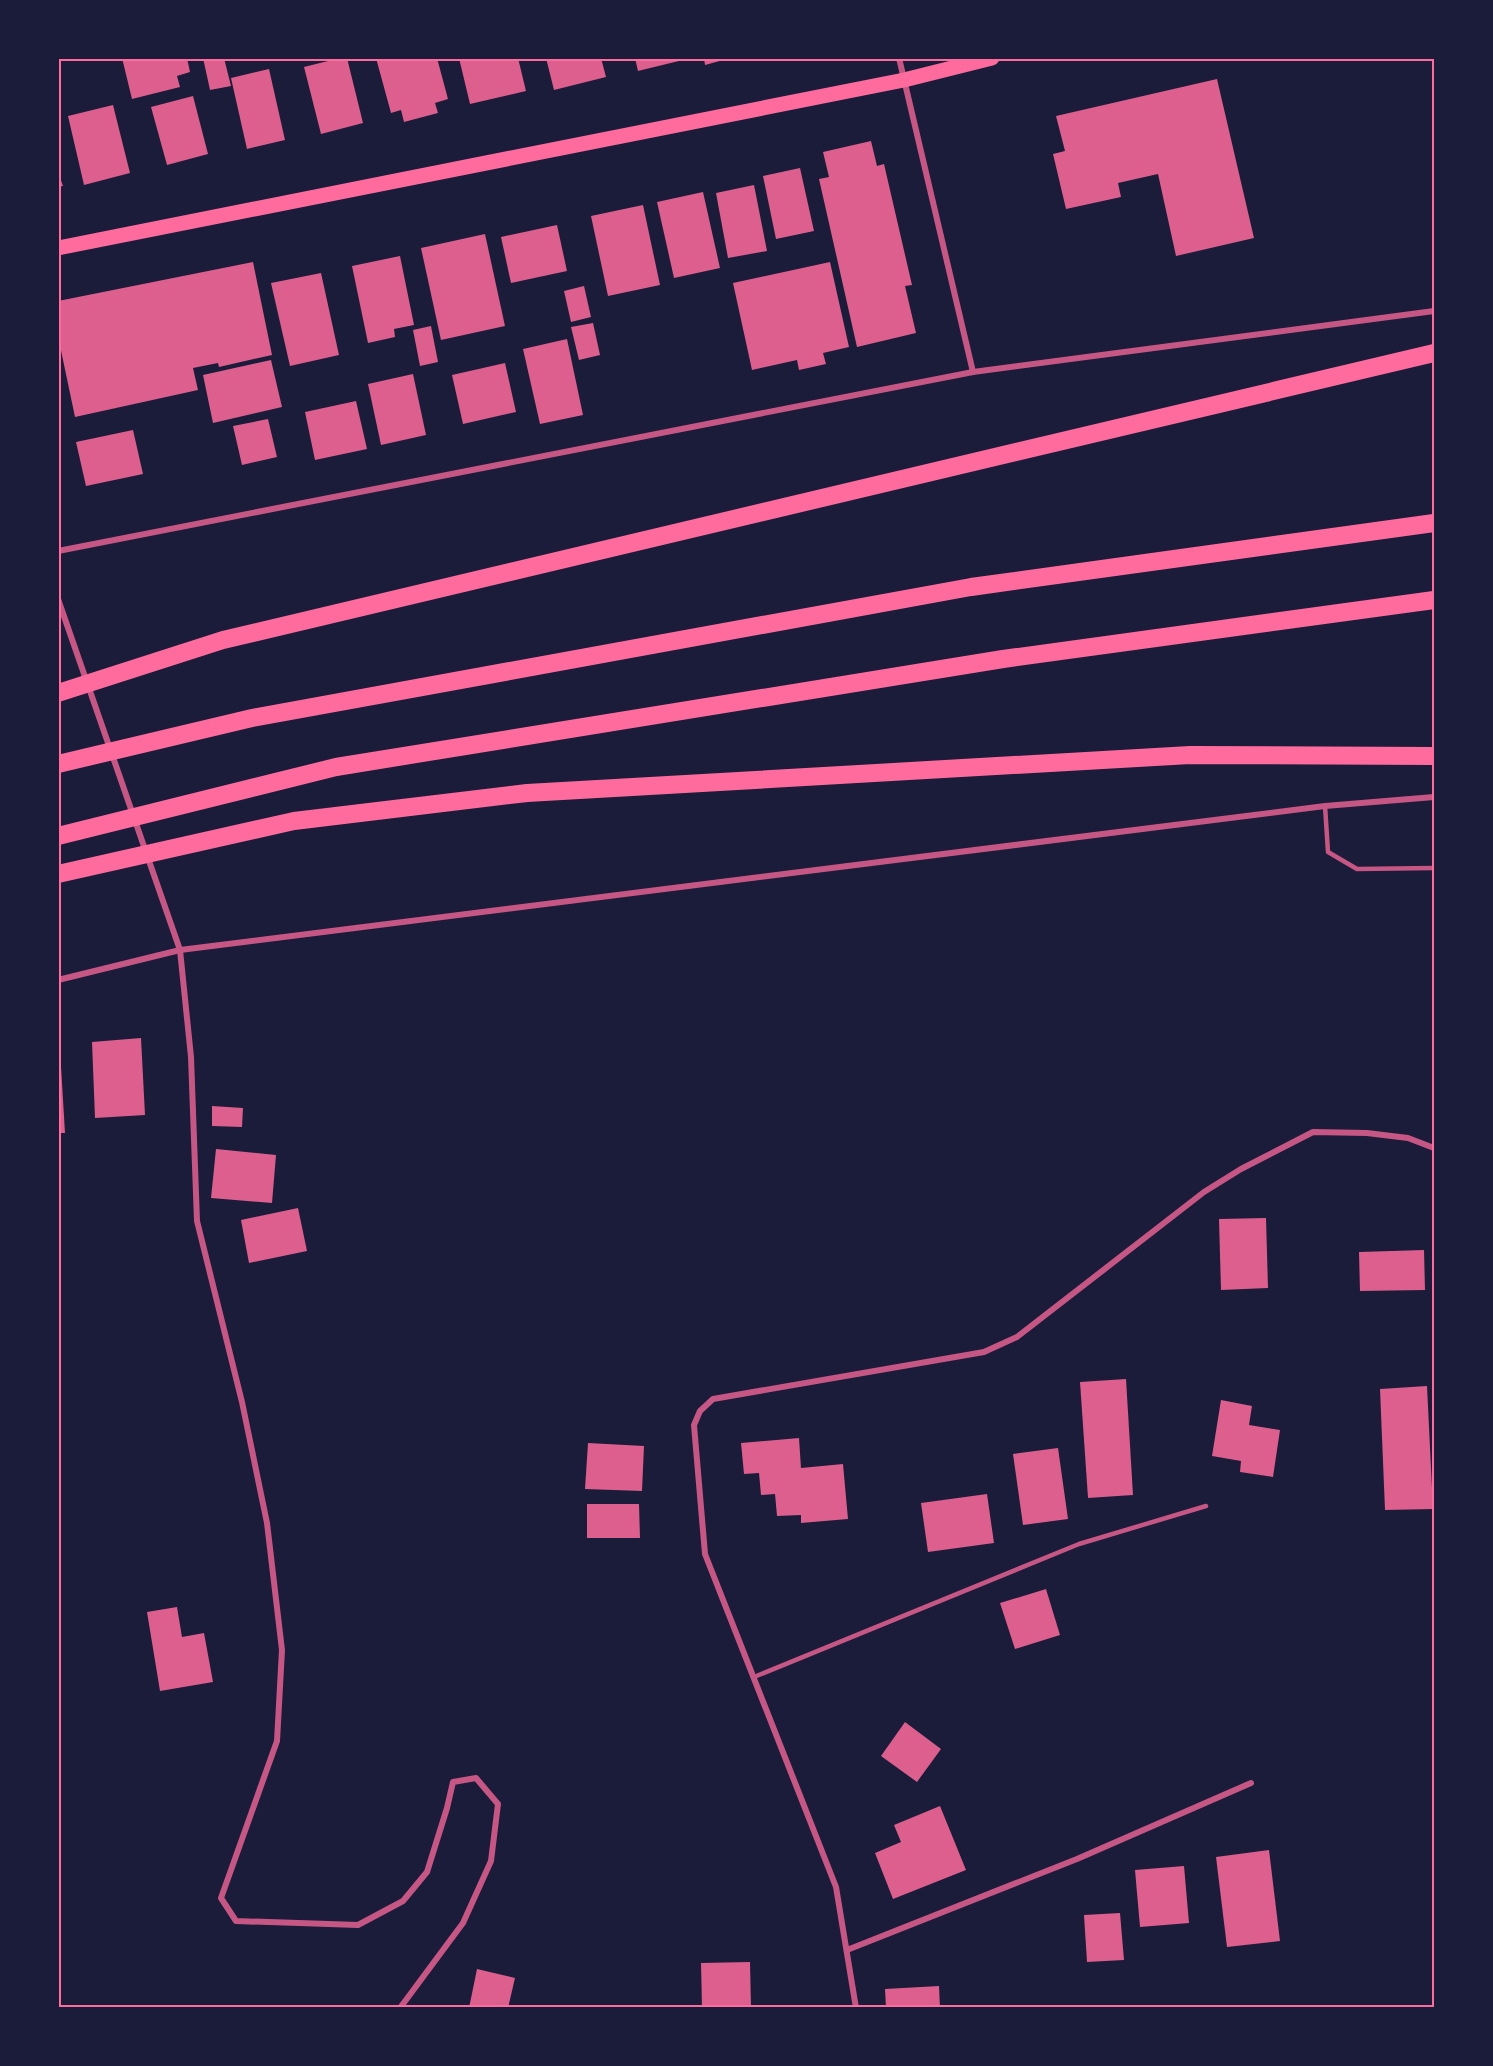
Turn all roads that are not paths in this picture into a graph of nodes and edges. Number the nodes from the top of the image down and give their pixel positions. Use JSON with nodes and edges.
{"nodes":[{"id":1,"x":900,"y":58,"type":"edge"},
{"id":2,"x":992,"y":58,"type":"edge"},
{"id":3,"x":904,"y":80,"type":"junction"},
{"id":4,"x":58,"y":248,"type":"edge"},
{"id":5,"x":1434,"y":311,"type":"edge"},
{"id":6,"x":1434,"y":353,"type":"edge"},
{"id":7,"x":973,"y":372,"type":"junction"},
{"id":8,"x":1434,"y":523,"type":"edge"},
{"id":9,"x":58,"y":551,"type":"edge"},
{"id":10,"x":58,"y":599,"type":"edge"},
{"id":11,"x":1434,"y":600,"type":"edge"},
{"id":12,"x":58,"y":693,"type":"edge"},
{"id":13,"x":1434,"y":756,"type":"edge"},
{"id":14,"x":58,"y":764,"type":"edge"},
{"id":15,"x":1434,"y":797,"type":"edge"},
{"id":16,"x":1325,"y":806,"type":"junction"},
{"id":17,"x":58,"y":836,"type":"edge"},
{"id":18,"x":1434,"y":868,"type":"edge"},
{"id":19,"x":58,"y":874,"type":"edge"},
{"id":20,"x":180,"y":950,"type":"junction"},
{"id":21,"x":58,"y":980,"type":"edge"},
{"id":22,"x":1434,"y":1148,"type":"edge"},
{"id":23,"x":1206,"y":1506,"type":"dead end"},
{"id":24,"x":754,"y":1677,"type":"junction"},
{"id":25,"x":1251,"y":1784,"type":"dead end"},
{"id":26,"x":847,"y":1950,"type":"junction"},
{"id":27,"x":400,"y":2007,"type":"edge"},
{"id":28,"x":856,"y":2007,"type":"edge"}],
"edges":[{"from":1,"to":3,"type":"street"},
{"from":2,"to":3,"type":"main road"},
{"from":3,"to":4,"type":"main road"},
{"from":3,"to":7,"type":"street"},
{"from":5,"to":7,"type":"street"},
{"from":6,"to":12,"type":"highway"},
{"from":7,"to":9,"type":"street"},
{"from":8,"to":14,"type":"highway"},
{"from":10,"to":20,"type":"street"},
{"from":11,"to":17,"type":"highway"},
{"from":13,"to":19,"type":"highway"},
{"from":15,"to":16,"type":"street"},
{"from":16,"to":18,"type":"lane"},
{"from":16,"to":20,"type":"street"},
{"from":20,"to":21,"type":"street"},
{"from":20,"to":27,"type":"street"},
{"from":22,"to":24,"type":"street"},
{"from":23,"to":24,"type":"lane"},
{"from":24,"to":26,"type":"street"},
{"from":25,"to":26,"type":"street"},
{"from":26,"to":28,"type":"street"}]}
